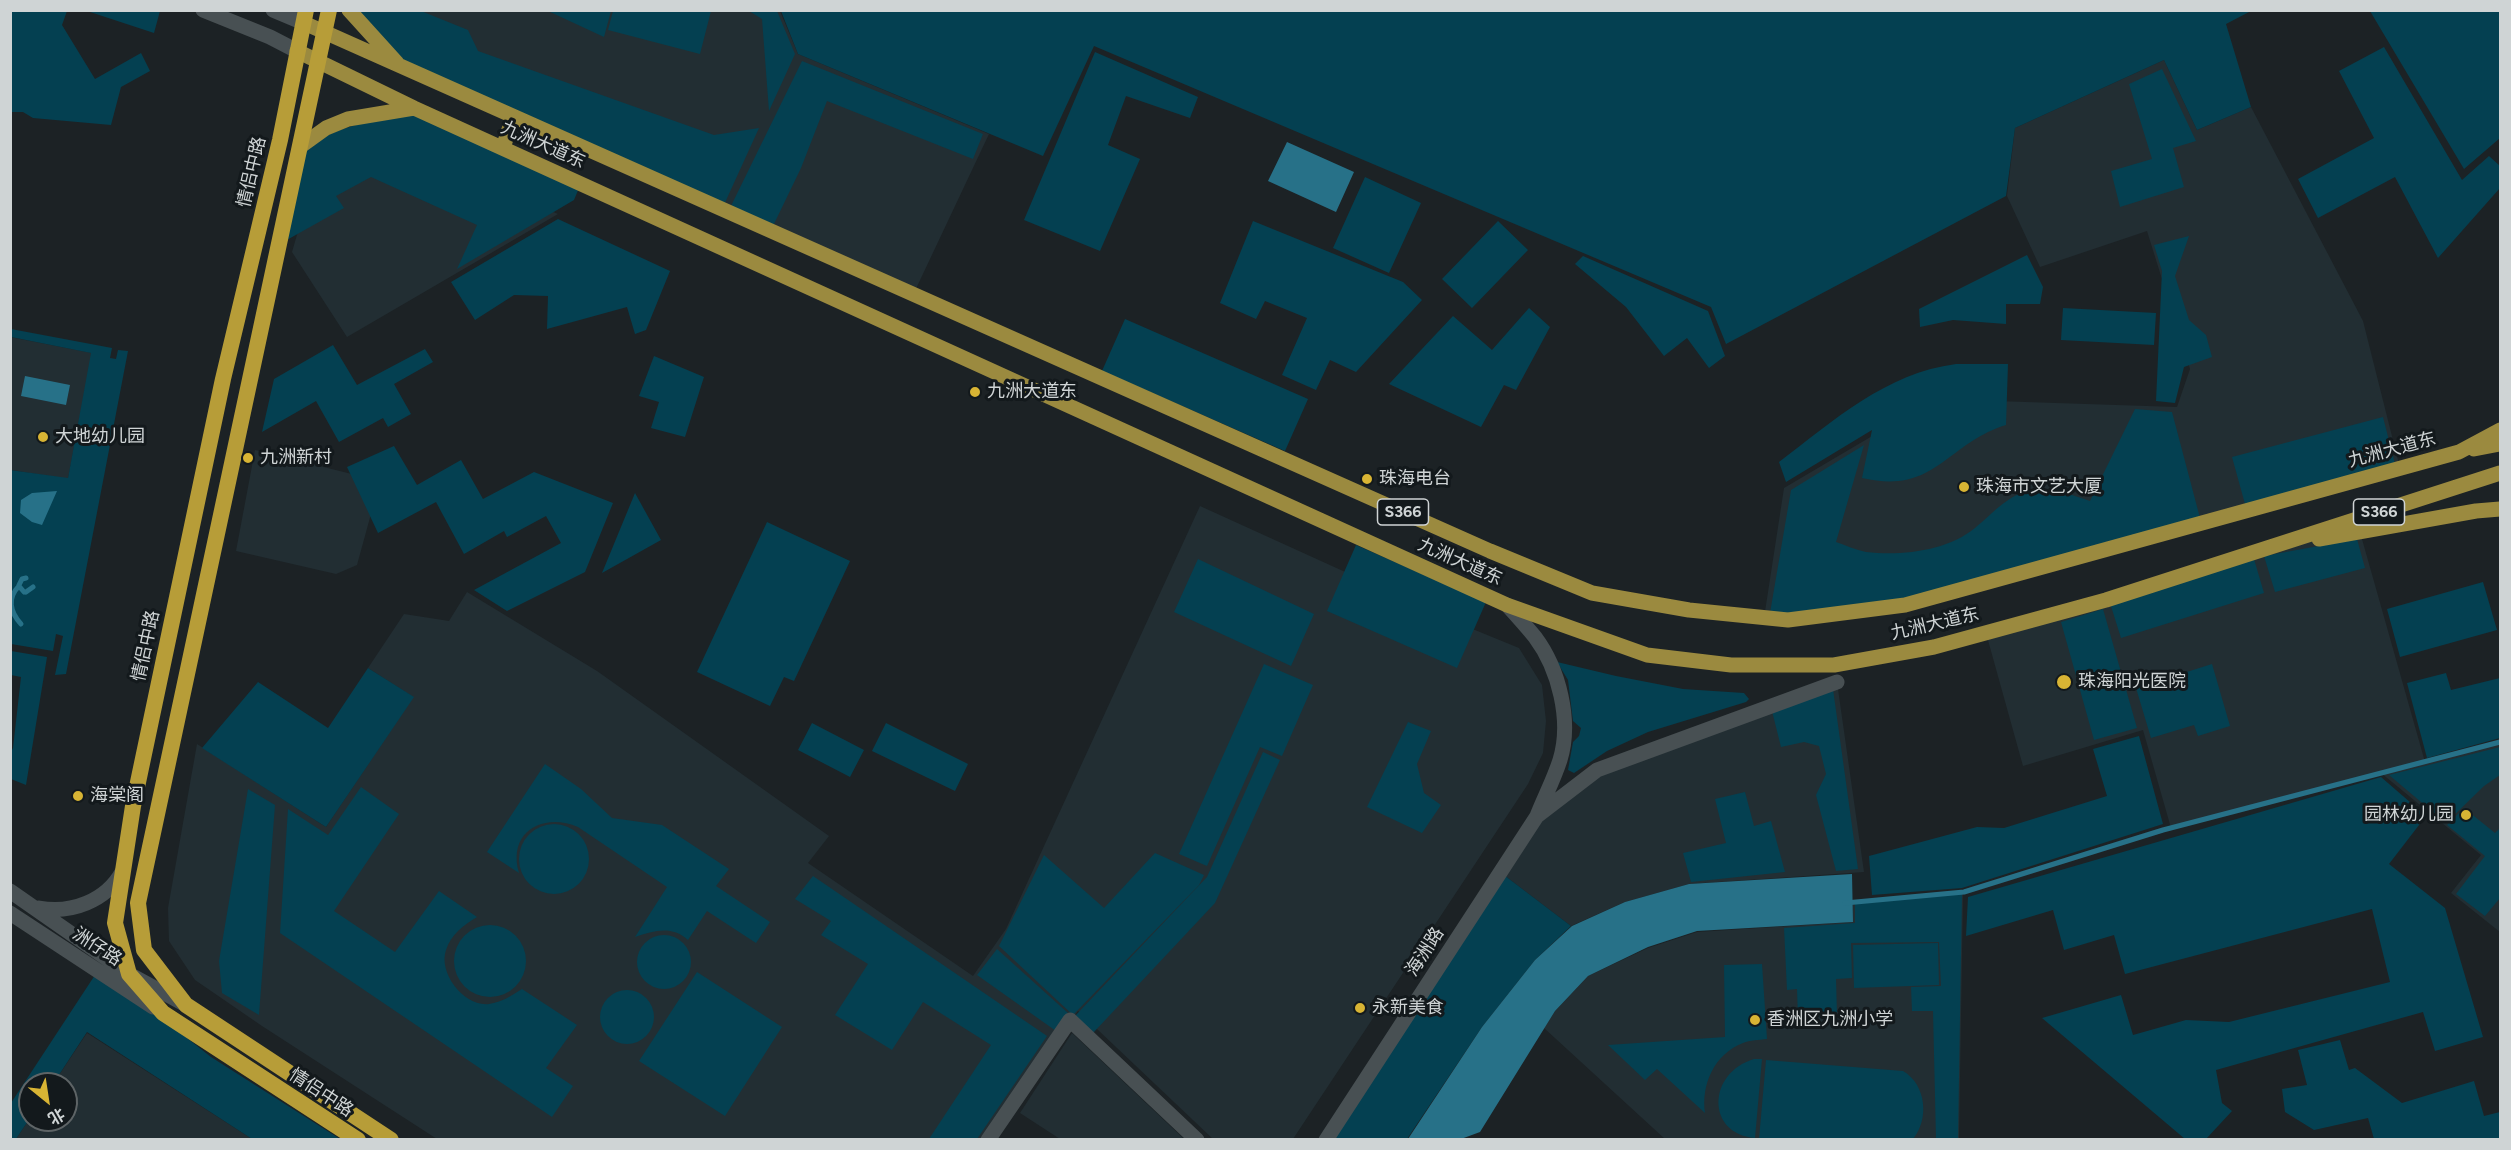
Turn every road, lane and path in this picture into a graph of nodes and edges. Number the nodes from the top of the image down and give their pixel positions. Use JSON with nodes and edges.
{"nodes":[{"id":1,"x":203,"y":10,"type":"edge"},
{"id":2,"x":273,"y":10,"type":"edge"},
{"id":3,"x":329,"y":10,"type":"edge"},
{"id":4,"x":349,"y":10,"type":"edge"},
{"id":5,"x":305,"y":17,"type":"edge"},
{"id":6,"x":325,"y":33,"type":"junction"},
{"id":7,"x":297,"y":51,"type":"junction"},
{"id":8,"x":319,"y":61,"type":"junction"},
{"id":9,"x":401,"y":68,"type":"junction"},
{"id":10,"x":414,"y":108,"type":"junction"},
{"id":11,"x":513,"y":117,"type":"junction"},
{"id":12,"x":301,"y":146,"type":"junction"},
{"id":13,"x":503,"y":148,"type":"junction"},
{"id":14,"x":2500,"y":430,"type":"edge"},
{"id":15,"x":2500,"y":444,"type":"edge"},
{"id":16,"x":2459,"y":452,"type":"junction"},
{"id":17,"x":2500,"y":473,"type":"edge"},
{"id":18,"x":2500,"y":509,"type":"edge"},
{"id":19,"x":2257,"y":550,"type":"junction"},
{"id":20,"x":1508,"y":605,"type":"junction"},
{"id":21,"x":1837,"y":682,"type":"dead end"},
{"id":22,"x":1537,"y":816,"type":"junction"},
{"id":23,"x":122,"y":872,"type":"junction"},
{"id":24,"x":10,"y":891,"type":"edge"},
{"id":25,"x":34,"y":906,"type":"junction"},
{"id":26,"x":10,"y":913,"type":"edge"},
{"id":27,"x":129,"y":974,"type":"junction"},
{"id":28,"x":186,"y":1005,"type":"junction"},
{"id":29,"x":163,"y":1013,"type":"junction"},
{"id":30,"x":358,"y":1140,"type":"edge"},
{"id":31,"x":391,"y":1140,"type":"edge"},
{"id":32,"x":988,"y":1140,"type":"edge"},
{"id":33,"x":1197,"y":1140,"type":"edge"},
{"id":34,"x":1326,"y":1140,"type":"edge"}],
"edges":[{"from":1,"to":7,"type":"street"},
{"from":2,"to":5,"type":"street"},
{"from":3,"to":6,"type":"highway","name":"情侣中路"},
{"from":4,"to":9,"type":"main road"},
{"from":5,"to":6,"type":"main road","name":"九洲大道东"},
{"from":5,"to":7,"type":"highway","name":"情侣中路"},
{"from":6,"to":8,"type":"highway","name":"情侣中路"},
{"from":6,"to":9,"type":"main road","name":"九洲大道东","number":"S366"},
{"from":7,"to":8,"type":"main road","name":"九洲大道东"},
{"from":7,"to":23,"type":"highway","name":"情侣中路"},
{"from":8,"to":10,"type":"main road","name":"九洲大道东","number":"S366"},
{"from":8,"to":12,"type":"highway","name":"情侣中路"},
{"from":9,"to":11,"type":"main road","name":"九洲大道东","number":"S366"},
{"from":10,"to":12,"type":"main road"},
{"from":10,"to":13,"type":"main road","name":"九洲大道东","number":"S366"},
{"from":11,"to":13,"type":"main road"},
{"from":11,"to":16,"type":"main road","name":"九洲大道东","number":"S366"},
{"from":12,"to":28,"type":"highway","name":"情侣中路"},
{"from":13,"to":20,"type":"main road","name":"九洲大道东","number":"S366"},
{"from":14,"to":16,"type":"main road","name":"九洲大道东","number":"S366"},
{"from":15,"to":16,"type":"main road"},
{"from":17,"to":19,"type":"main road","name":"九洲大道东","number":"S366"},
{"from":18,"to":19,"type":"main road"},
{"from":19,"to":20,"type":"main road","name":"九洲大道东","number":"S366"},
{"from":20,"to":22,"type":"street"},
{"from":21,"to":22,"type":"street"},
{"from":22,"to":34,"type":"street","name":"海洲路"},
{"from":23,"to":25,"type":"street"},
{"from":23,"to":27,"type":"highway","name":"情侣中路"},
{"from":24,"to":25,"type":"street","name":"洲仔路"},
{"from":25,"to":27,"type":"street","name":"洲仔路"},
{"from":26,"to":29,"type":"street","name":"洲仔路"},
{"from":27,"to":28,"type":"street","name":"洲仔路"},
{"from":27,"to":29,"type":"highway","name":"情侣中路"},
{"from":28,"to":31,"type":"highway","name":"情侣中路"},
{"from":29,"to":30,"type":"highway","name":"情侣中路"},
{"from":32,"to":33,"type":"street"}]}
